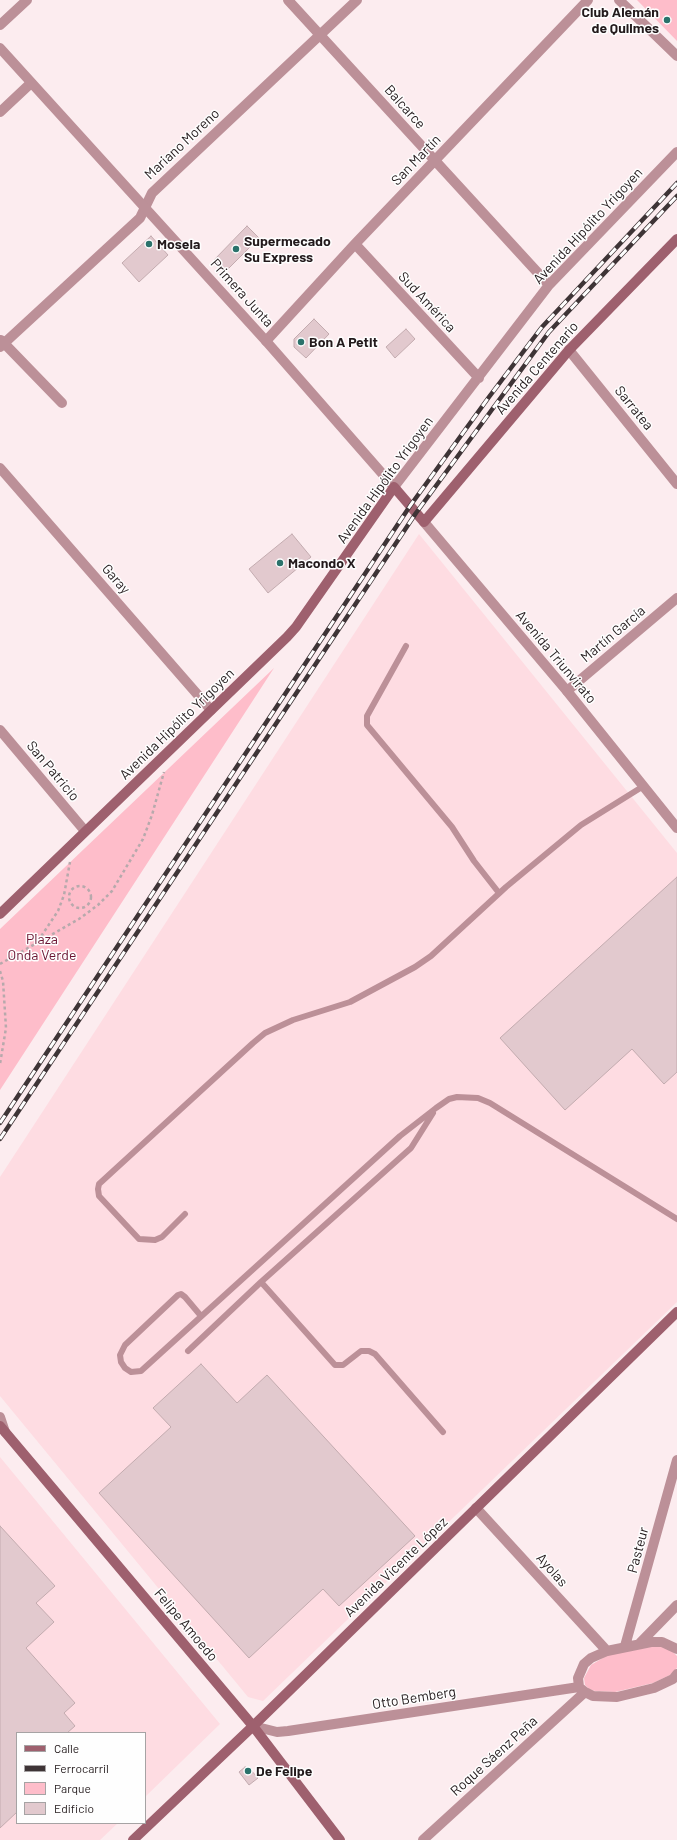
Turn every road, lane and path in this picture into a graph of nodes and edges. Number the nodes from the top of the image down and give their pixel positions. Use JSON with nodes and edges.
{"nodes":[{"id":1,"x":27,"y":0,"type":"edge"},
{"id":2,"x":288,"y":0,"type":"edge"},
{"id":3,"x":357,"y":0,"type":"edge"},
{"id":4,"x":588,"y":0,"type":"edge"},
{"id":5,"x":619,"y":0,"type":"edge"},
{"id":6,"x":0,"y":26,"type":"edge"},
{"id":7,"x":319,"y":34,"type":"junction"},
{"id":8,"x":0,"y":48,"type":"edge"},
{"id":9,"x":677,"y":56,"type":"edge"},
{"id":10,"x":31,"y":83,"type":"junction"},
{"id":11,"x":0,"y":112,"type":"edge"},
{"id":12,"x":677,"y":152,"type":"edge"},
{"id":13,"x":434,"y":160,"type":"junction"},
{"id":14,"x":145,"y":208,"type":"junction"},
{"id":15,"x":677,"y":238,"type":"edge"},
{"id":16,"x":355,"y":244,"type":"junction"},
{"id":17,"x":549,"y":285,"type":"junction"},
{"id":18,"x":266,"y":340,"type":"junction"},
{"id":19,"x":1,"y":343,"type":"edge"},
{"id":20,"x":569,"y":350,"type":"junction"},
{"id":21,"x":479,"y":378,"type":"junction"},
{"id":22,"x":62,"y":403,"type":"dead end"},
{"id":23,"x":0,"y":468,"type":"edge"},
{"id":24,"x":677,"y":484,"type":"edge"},
{"id":25,"x":394,"y":488,"type":"junction"},
{"id":26,"x":410,"y":506,"type":"joint"},
{"id":27,"x":424,"y":522,"type":"junction"},
{"id":28,"x":677,"y":598,"type":"edge"},
{"id":29,"x":406,"y":646,"type":"dead end"},
{"id":30,"x":567,"y":691,"type":"junction"},
{"id":31,"x":211,"y":710,"type":"junction"},
{"id":32,"x":0,"y":730,"type":"edge"},
{"id":33,"x":165,"y":770,"type":"dead end"},
{"id":34,"x":642,"y":787,"type":"junction"},
{"id":35,"x":677,"y":828,"type":"edge"},
{"id":36,"x":85,"y":831,"type":"junction"},
{"id":37,"x":69,"y":846,"type":"junction"},
{"id":38,"x":65,"y":887,"type":"junction"},
{"id":39,"x":71,"y":891,"type":"junction"},
{"id":40,"x":499,"y":893,"type":"junction"},
{"id":41,"x":87,"y":905,"type":"junction"},
{"id":42,"x":91,"y":910,"type":"junction"},
{"id":43,"x":0,"y":914,"type":"edge"},
{"id":44,"x":37,"y":943,"type":"junction"},
{"id":45,"x":0,"y":964,"type":"edge"},
{"id":46,"x":0,"y":972,"type":"edge"},
{"id":47,"x":0,"y":1064,"type":"edge"},
{"id":48,"x":436,"y":1108,"type":"junction"},
{"id":49,"x":186,"y":1214,"type":"dead end"},
{"id":50,"x":677,"y":1219,"type":"edge"},
{"id":51,"x":261,"y":1282,"type":"junction"},
{"id":52,"x":677,"y":1312,"type":"edge"},
{"id":53,"x":201,"y":1316,"type":"junction"},
{"id":54,"x":188,"y":1350,"type":"dead end"},
{"id":55,"x":0,"y":1416,"type":"edge"},
{"id":56,"x":2,"y":1429,"type":"edge"},
{"id":57,"x":443,"y":1432,"type":"dead end"},
{"id":58,"x":677,"y":1460,"type":"edge"},
{"id":59,"x":476,"y":1508,"type":"junction"},
{"id":60,"x":677,"y":1605,"type":"edge"},
{"id":61,"x":640,"y":1643,"type":"junction"},
{"id":62,"x":625,"y":1646,"type":"junction"},
{"id":63,"x":677,"y":1649,"type":"edge"},
{"id":64,"x":607,"y":1651,"type":"junction"},
{"id":65,"x":677,"y":1674,"type":"edge"},
{"id":66,"x":582,"y":1690,"type":"junction"},
{"id":67,"x":253,"y":1726,"type":"junction"},
{"id":68,"x":133,"y":1840,"type":"edge"},
{"id":69,"x":340,"y":1840,"type":"edge"},
{"id":70,"x":423,"y":1840,"type":"edge"}],
"edges":[{"from":1,"to":6,"type":"street"},
{"from":2,"to":7,"type":"street","name":"Balcarce"},
{"from":3,"to":7,"type":"street","name":"Mariano Moreno"},
{"from":4,"to":13,"type":"street","name":"San Martín"},
{"from":5,"to":9,"type":"street"},
{"from":7,"to":13,"type":"street","name":"Balcarce"},
{"from":7,"to":14,"type":"street","name":"Mariano Moreno"},
{"from":8,"to":10,"type":"street","name":"Primera Junta"},
{"from":10,"to":11,"type":"street"},
{"from":10,"to":14,"type":"street","name":"Primera Junta"},
{"from":12,"to":17,"type":"street","name":"Avenida Hipólito Yrigoyen"},
{"from":13,"to":16,"type":"street","name":"San Martín"},
{"from":13,"to":17,"type":"street","name":"Balcarce"},
{"from":14,"to":18,"type":"street","name":"Primera Junta"},
{"from":14,"to":19,"type":"street","name":"Mariano Moreno"},
{"from":15,"to":20,"type":"main road","name":"Avenida Centenario"},
{"from":16,"to":18,"type":"street","name":"San Martín"},
{"from":16,"to":21,"type":"street","name":"Sud América"},
{"from":17,"to":21,"type":"street","name":"Avenida Hipólito Yrigoyen"},
{"from":18,"to":25,"type":"street","name":"Primera Junta"},
{"from":19,"to":22,"type":"street"},
{"from":20,"to":24,"type":"street","name":"Sarratea"},
{"from":20,"to":27,"type":"main road","name":"Avenida Centenario"},
{"from":21,"to":25,"type":"street","name":"Avenida Hipólito Yrigoyen"},
{"from":23,"to":31,"type":"street","name":"Garay"},
{"from":25,"to":26,"type":"main road","name":"Primera Junta"},
{"from":25,"to":31,"type":"main road","name":"Avenida Hipólito Yrigoyen"},
{"from":26,"to":27,"type":"main road","name":"Avenida Triunvirato"},
{"from":27,"to":30,"type":"street","name":"Avenida Triunvirato"},
{"from":28,"to":30,"type":"street","name":"Martín García"},
{"from":29,"to":40,"type":"lane"},
{"from":30,"to":34,"type":"street","name":"Avenida Triunvirato"},
{"from":31,"to":36,"type":"main road","name":"Avenida Hipólito Yrigoyen"},
{"from":32,"to":36,"type":"street","name":"San Patricio"},
{"from":33,"to":42,"type":"path"},
{"from":34,"to":35,"type":"street","name":"Avenida Triunvirato"},
{"from":34,"to":40,"type":"lane"},
{"from":36,"to":37,"type":"main road","name":"Avenida Hipólito Yrigoyen"},
{"from":37,"to":38,"type":"path"},
{"from":37,"to":43,"type":"main road","name":"Avenida Hipólito Yrigoyen"},
{"from":38,"to":39,"type":"path"},
{"from":38,"to":44,"type":"path"},
{"from":39,"to":41,"type":"path"},
{"from":39,"to":41,"type":"path"},
{"from":40,"to":49,"type":"lane"},
{"from":41,"to":42,"type":"path"},
{"from":42,"to":44,"type":"path"},
{"from":44,"to":45,"type":"path"},
{"from":46,"to":47,"type":"path"},
{"from":48,"to":50,"type":"lane"},
{"from":48,"to":51,"type":"lane"},
{"from":48,"to":53,"type":"lane"},
{"from":51,"to":54,"type":"lane"},
{"from":51,"to":57,"type":"lane"},
{"from":52,"to":59,"type":"main road","name":"Avenida Vicente López"},
{"from":53,"to":53,"type":"lane"},
{"from":55,"to":56,"type":"street","name":"Felipe Amoedo"},
{"from":56,"to":67,"type":"main road","name":"Felipe Amoedo"},
{"from":58,"to":62,"type":"street","name":"Pasteur"},
{"from":59,"to":64,"type":"street","name":"Ayolas"},
{"from":59,"to":67,"type":"main road","name":"Avenida Vicente López"},
{"from":60,"to":61,"type":"street"},
{"from":61,"to":62,"type":"street"},
{"from":61,"to":63,"type":"street"},
{"from":62,"to":64,"type":"street"},
{"from":64,"to":66,"type":"street"},
{"from":65,"to":66,"type":"street"},
{"from":66,"to":67,"type":"street","name":"Otto Bemberg"},
{"from":66,"to":70,"type":"street","name":"Roque Sáenz Peña"},
{"from":67,"to":68,"type":"main road","name":"Avenida Vicente López"},
{"from":67,"to":69,"type":"main road","name":"Felipe Amoedo"}]}
